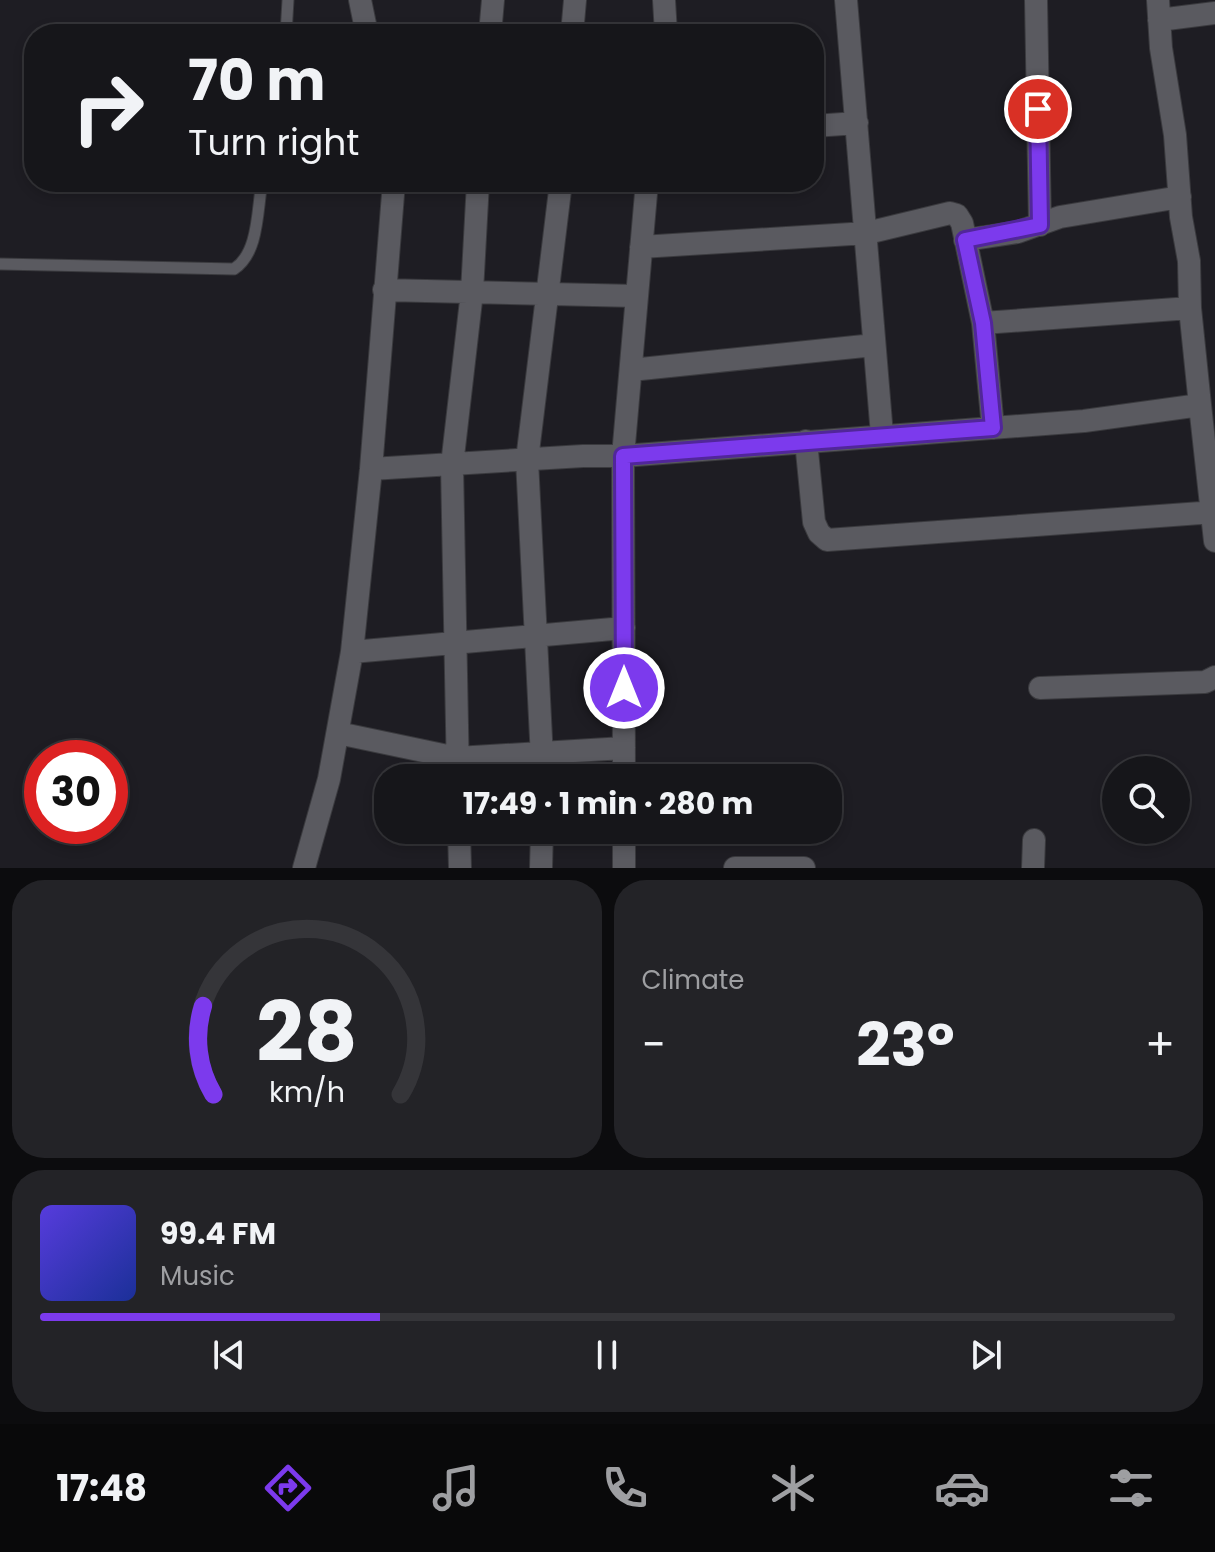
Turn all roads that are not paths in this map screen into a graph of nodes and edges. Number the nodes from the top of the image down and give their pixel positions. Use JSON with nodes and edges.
{"nodes":[{"id":1,"x":288,"y":0,"type":"edge"},
{"id":2,"x":360,"y":0,"type":"edge"},
{"id":3,"x":493,"y":0,"type":"edge"},
{"id":4,"x":575,"y":0,"type":"edge"},
{"id":5,"x":664,"y":0,"type":"edge"},
{"id":6,"x":846,"y":0,"type":"edge"},
{"id":7,"x":1036,"y":0,"type":"edge"},
{"id":8,"x":1158,"y":10,"type":"edge"},
{"id":9,"x":1215,"y":13,"type":"edge"},
{"id":10,"x":287,"y":24,"type":"edge"},
{"id":11,"x":365,"y":24,"type":"edge"},
{"id":12,"x":491,"y":24,"type":"edge"},
{"id":13,"x":573,"y":24,"type":"edge"},
{"id":14,"x":665,"y":24,"type":"edge"},
{"id":15,"x":857,"y":123,"type":"junction"},
{"id":16,"x":824,"y":125,"type":"edge"},
{"id":17,"x":260,"y":192,"type":"edge"},
{"id":18,"x":393,"y":192,"type":"edge"},
{"id":19,"x":477,"y":192,"type":"edge"},
{"id":20,"x":560,"y":192,"type":"edge"},
{"id":21,"x":646,"y":192,"type":"edge"},
{"id":22,"x":1180,"y":197,"type":"junction"},
{"id":23,"x":1040,"y":225,"type":"junction"},
{"id":24,"x":867,"y":233,"type":"junction"},
{"id":25,"x":965,"y":240,"type":"junction"},
{"id":26,"x":641,"y":247,"type":"junction"},
{"id":27,"x":0,"y":264,"type":"edge"},
{"id":28,"x":384,"y":290,"type":"junction"},
{"id":29,"x":472,"y":292,"type":"junction"},
{"id":30,"x":545,"y":294,"type":"junction"},
{"id":31,"x":636,"y":296,"type":"junction"},
{"id":32,"x":1190,"y":308,"type":"junction"},
{"id":33,"x":983,"y":323,"type":"junction"},
{"id":34,"x":874,"y":345,"type":"junction"},
{"id":35,"x":631,"y":370,"type":"junction"},
{"id":36,"x":1200,"y":405,"type":"junction"},
{"id":37,"x":993,"y":428,"type":"junction"},
{"id":38,"x":882,"y":435,"type":"junction"},
{"id":39,"x":806,"y":441,"type":"junction"},
{"id":40,"x":623,"y":456,"type":"junction"},
{"id":41,"x":527,"y":460,"type":"junction"},
{"id":42,"x":452,"y":465,"type":"junction"},
{"id":43,"x":371,"y":469,"type":"junction"},
{"id":44,"x":1214,"y":512,"type":"edge"},
{"id":45,"x":1215,"y":541,"type":"edge"},
{"id":46,"x":624,"y":628,"type":"junction"},
{"id":47,"x":534,"y":636,"type":"junction"},
{"id":48,"x":458,"y":642,"type":"junction"},
{"id":49,"x":352,"y":652,"type":"junction"},
{"id":50,"x":1215,"y":677,"type":"edge"},
{"id":51,"x":1040,"y":688,"type":"dead end"},
{"id":52,"x":338,"y":733,"type":"junction"},
{"id":53,"x":624,"y":748,"type":"junction"},
{"id":54,"x":543,"y":755,"type":"junction"},
{"id":55,"x":444,"y":764,"type":"edge"},
{"id":56,"x":458,"y":764,"type":"edge"},
{"id":57,"x":484,"y":764,"type":"edge"},
{"id":58,"x":543,"y":764,"type":"edge"},
{"id":59,"x":624,"y":764,"type":"edge"},
{"id":60,"x":1034,"y":840,"type":"dead end"},
{"id":61,"x":459,"y":844,"type":"edge"},
{"id":62,"x":542,"y":844,"type":"edge"},
{"id":63,"x":624,"y":844,"type":"edge"},
{"id":64,"x":304,"y":868,"type":"edge"},
{"id":65,"x":460,"y":868,"type":"edge"},
{"id":66,"x":541,"y":868,"type":"edge"},
{"id":67,"x":624,"y":868,"type":"edge"},
{"id":68,"x":735,"y":868,"type":"edge"},
{"id":69,"x":804,"y":868,"type":"edge"},
{"id":70,"x":1033,"y":868,"type":"edge"}],
"edges":[{"from":1,"to":10,"type":"lane"},
{"from":2,"to":11,"type":"street"},
{"from":3,"to":12,"type":"street"},
{"from":4,"to":13,"type":"street"},
{"from":5,"to":14,"type":"street"},
{"from":6,"to":15,"type":"street"},
{"from":7,"to":23,"type":"street"},
{"from":8,"to":9,"type":"street"},
{"from":8,"to":22,"type":"street"},
{"from":15,"to":16,"type":"street"},
{"from":15,"to":24,"type":"street"},
{"from":17,"to":27,"type":"lane"},
{"from":18,"to":28,"type":"street"},
{"from":19,"to":29,"type":"street"},
{"from":20,"to":30,"type":"street"},
{"from":21,"to":26,"type":"street"},
{"from":22,"to":23,"type":"street"},
{"from":22,"to":32,"type":"street"},
{"from":23,"to":25,"type":"street"},
{"from":24,"to":25,"type":"street"},
{"from":24,"to":26,"type":"street"},
{"from":24,"to":34,"type":"street"},
{"from":25,"to":33,"type":"street"},
{"from":26,"to":31,"type":"street"},
{"from":28,"to":29,"type":"street"},
{"from":28,"to":43,"type":"street"},
{"from":29,"to":30,"type":"street"},
{"from":29,"to":42,"type":"street"},
{"from":30,"to":31,"type":"street"},
{"from":30,"to":41,"type":"street"},
{"from":31,"to":35,"type":"street"},
{"from":32,"to":33,"type":"street"},
{"from":32,"to":36,"type":"street"},
{"from":33,"to":37,"type":"street"},
{"from":34,"to":35,"type":"street"},
{"from":34,"to":38,"type":"street"},
{"from":35,"to":40,"type":"street"},
{"from":36,"to":37,"type":"street"},
{"from":36,"to":44,"type":"street"},
{"from":37,"to":38,"type":"street"},
{"from":38,"to":39,"type":"street"},
{"from":39,"to":40,"type":"street"},
{"from":39,"to":44,"type":"street"},
{"from":40,"to":41,"type":"street"},
{"from":40,"to":46,"type":"street"},
{"from":41,"to":42,"type":"street"},
{"from":41,"to":47,"type":"street"},
{"from":42,"to":43,"type":"street"},
{"from":42,"to":48,"type":"street"},
{"from":43,"to":49,"type":"street"},
{"from":44,"to":45,"type":"street"},
{"from":46,"to":47,"type":"street"},
{"from":46,"to":53,"type":"street"},
{"from":47,"to":48,"type":"street"},
{"from":47,"to":54,"type":"street"},
{"from":48,"to":49,"type":"street"},
{"from":48,"to":56,"type":"street"},
{"from":49,"to":52,"type":"street"},
{"from":50,"to":51,"type":"street"},
{"from":52,"to":55,"type":"street"},
{"from":52,"to":64,"type":"street"},
{"from":53,"to":54,"type":"street"},
{"from":53,"to":59,"type":"street"},
{"from":54,"to":57,"type":"street"},
{"from":54,"to":58,"type":"street"},
{"from":60,"to":70,"type":"street"},
{"from":61,"to":65,"type":"street"},
{"from":62,"to":66,"type":"street"},
{"from":63,"to":67,"type":"street"},
{"from":68,"to":69,"type":"street"}]}
